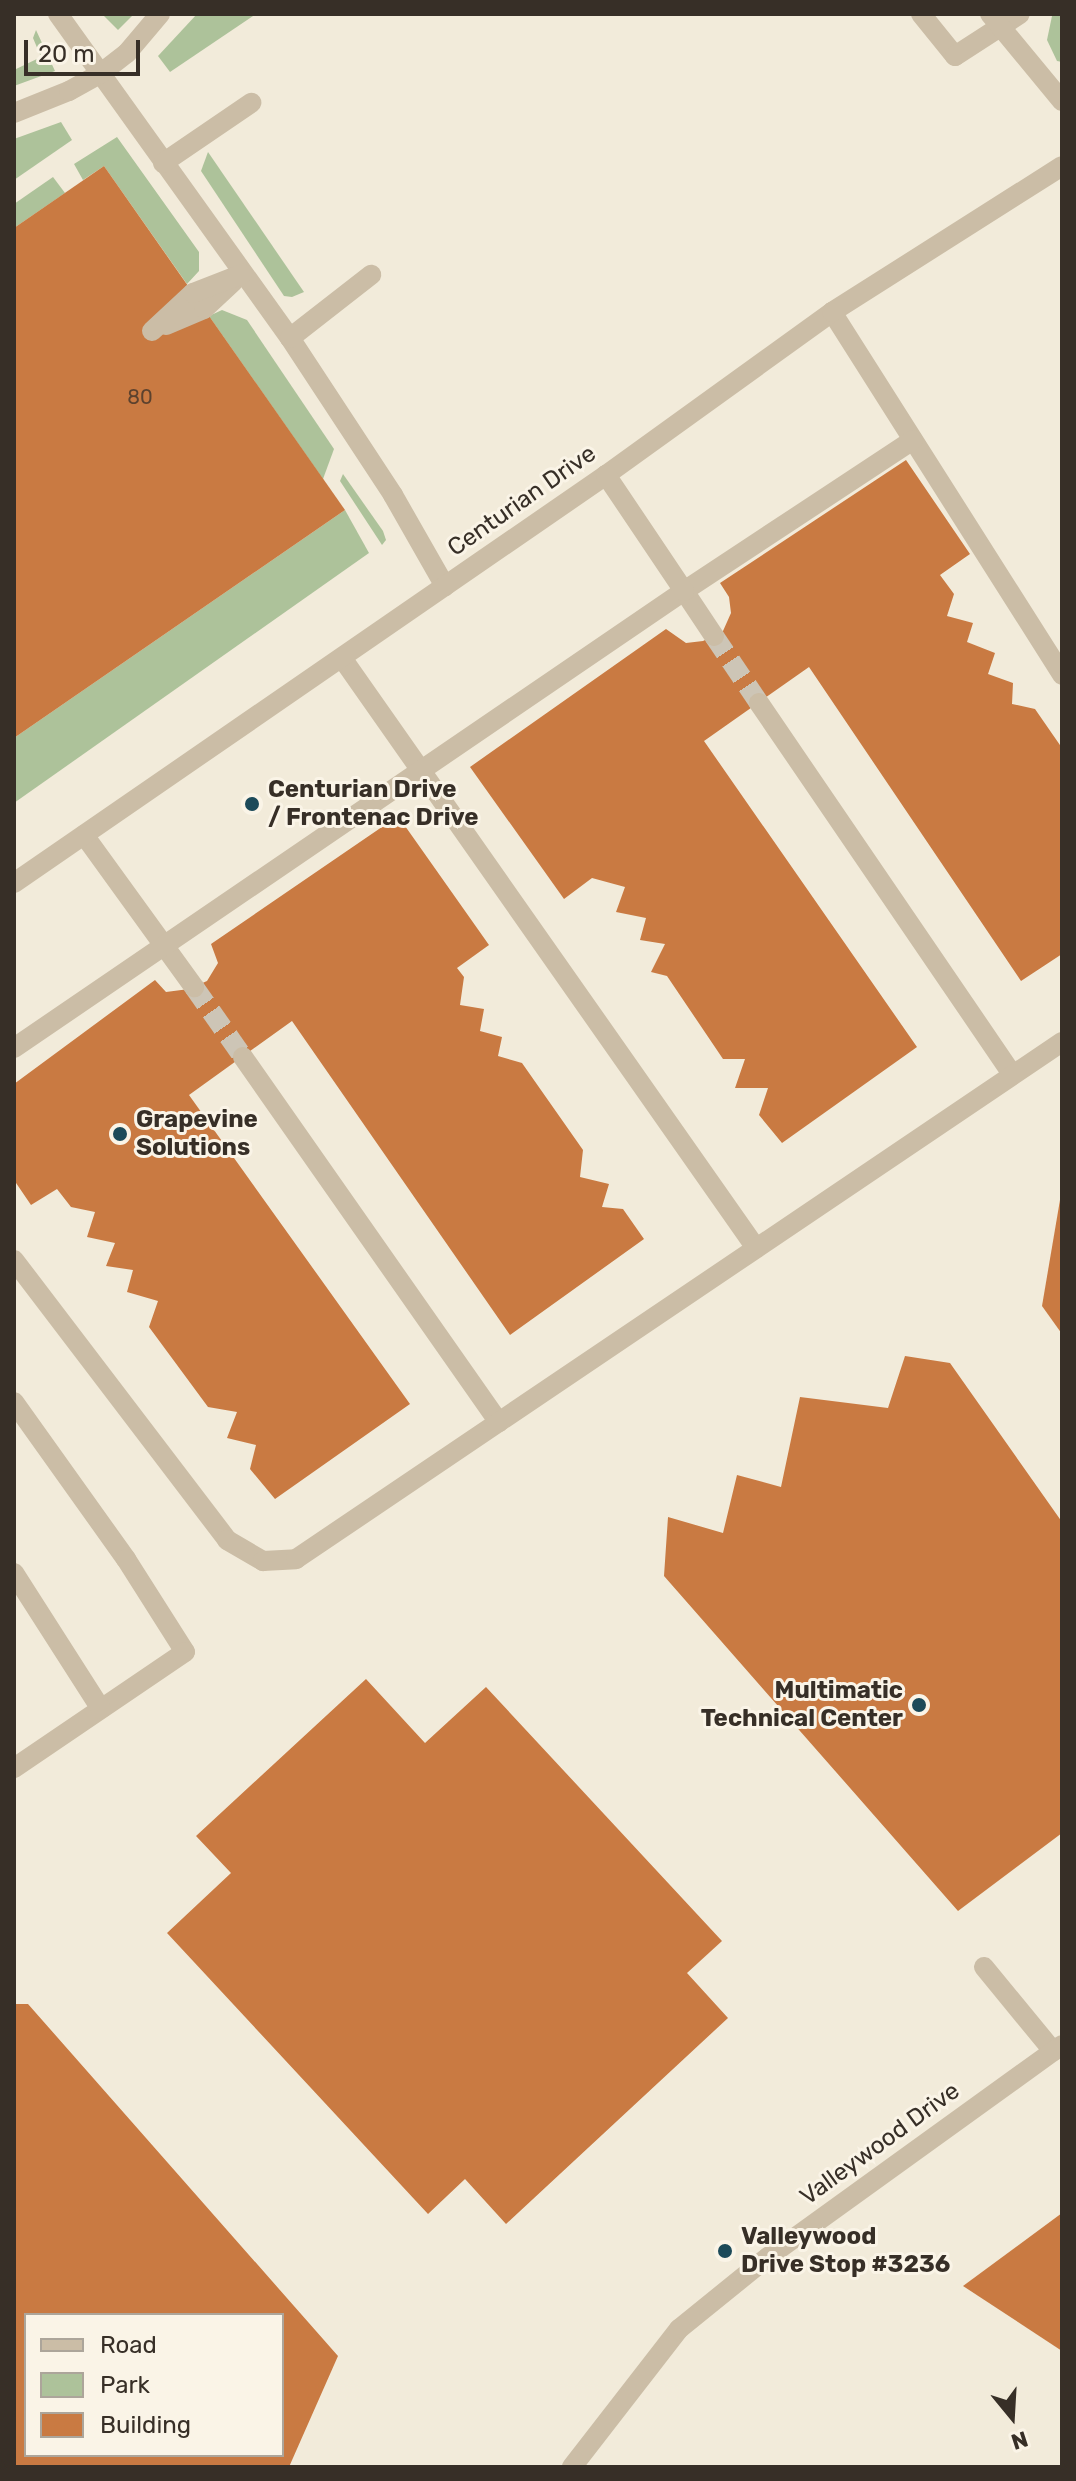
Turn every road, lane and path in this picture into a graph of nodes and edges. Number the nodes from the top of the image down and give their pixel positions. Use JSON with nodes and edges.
{"nodes":[{"id":1,"x":58,"y":14,"type":"edge"},
{"id":2,"x":160,"y":14,"type":"edge"},
{"id":3,"x":921,"y":14,"type":"edge"},
{"id":4,"x":1020,"y":14,"type":"edge"},
{"id":5,"x":996,"y":20,"type":"edge"},
{"id":6,"x":100,"y":74,"type":"junction"},
{"id":7,"x":1062,"y":101,"type":"edge"},
{"id":8,"x":251,"y":103,"type":"dead end"},
{"id":9,"x":14,"y":113,"type":"edge"},
{"id":10,"x":163,"y":163,"type":"junction"},
{"id":11,"x":1062,"y":166,"type":"edge"},
{"id":12,"x":371,"y":275,"type":"dead end"},
{"id":13,"x":832,"y":312,"type":"junction"},
{"id":14,"x":290,"y":338,"type":"junction"},
{"id":15,"x":913,"y":440,"type":"junction"},
{"id":16,"x":606,"y":475,"type":"junction"},
{"id":17,"x":445,"y":586,"type":"junction"},
{"id":18,"x":684,"y":591,"type":"junction"},
{"id":19,"x":714,"y":636,"type":"tunnel mouth"},
{"id":20,"x":342,"y":658,"type":"junction"},
{"id":21,"x":1062,"y":675,"type":"edge"},
{"id":22,"x":759,"y":703,"type":"tunnel mouth"},
{"id":23,"x":420,"y":772,"type":"junction"},
{"id":24,"x":84,"y":835,"type":"junction"},
{"id":25,"x":14,"y":883,"type":"edge"},
{"id":26,"x":164,"y":947,"type":"junction"},
{"id":27,"x":194,"y":987,"type":"tunnel mouth"},
{"id":28,"x":1062,"y":1042,"type":"edge"},
{"id":29,"x":14,"y":1048,"type":"edge"},
{"id":30,"x":243,"y":1057,"type":"tunnel mouth"},
{"id":31,"x":1013,"y":1075,"type":"junction"},
{"id":32,"x":756,"y":1248,"type":"junction"},
{"id":33,"x":14,"y":1260,"type":"edge"},
{"id":34,"x":14,"y":1402,"type":"edge"},
{"id":35,"x":499,"y":1422,"type":"junction"},
{"id":36,"x":14,"y":1573,"type":"edge"},
{"id":37,"x":101,"y":1709,"type":"junction"},
{"id":38,"x":14,"y":1768,"type":"edge"},
{"id":39,"x":984,"y":1967,"type":"dead end"},
{"id":40,"x":1058,"y":2048,"type":"edge"},
{"id":41,"x":572,"y":2467,"type":"edge"}],
"edges":[{"from":1,"to":6,"type":"street"},
{"from":2,"to":6,"type":"street"},
{"from":3,"to":5,"type":"street"},
{"from":4,"to":5,"type":"street"},
{"from":5,"to":7,"type":"street"},
{"from":6,"to":9,"type":"street"},
{"from":6,"to":10,"type":"street"},
{"from":8,"to":10,"type":"street"},
{"from":10,"to":14,"type":"street"},
{"from":11,"to":13,"type":"street","name":"Centurian Drive"},
{"from":12,"to":14,"type":"street"},
{"from":13,"to":15,"type":"street"},
{"from":13,"to":16,"type":"street","name":"Centurian Drive"},
{"from":14,"to":17,"type":"street"},
{"from":15,"to":18,"type":"street"},
{"from":15,"to":21,"type":"street"},
{"from":16,"to":17,"type":"street","name":"Centurian Drive"},
{"from":16,"to":18,"type":"street"},
{"from":17,"to":20,"type":"street","name":"Centurian Drive"},
{"from":18,"to":19,"type":"street"},
{"from":18,"to":23,"type":"street"},
{"from":20,"to":23,"type":"street"},
{"from":20,"to":24,"type":"street","name":"Centurian Drive"},
{"from":22,"to":31,"type":"street"},
{"from":23,"to":26,"type":"street"},
{"from":23,"to":32,"type":"street"},
{"from":24,"to":25,"type":"street","name":"Centurian Drive"},
{"from":24,"to":26,"type":"street"},
{"from":26,"to":27,"type":"street"},
{"from":26,"to":29,"type":"street"},
{"from":28,"to":31,"type":"street"},
{"from":30,"to":35,"type":"street"},
{"from":31,"to":32,"type":"street"},
{"from":32,"to":35,"type":"street"},
{"from":33,"to":35,"type":"street"},
{"from":34,"to":37,"type":"street"},
{"from":36,"to":37,"type":"street"},
{"from":37,"to":38,"type":"street"},
{"from":39,"to":40,"type":"street"},
{"from":40,"to":41,"type":"street","name":"Valleywood Drive"}]}
